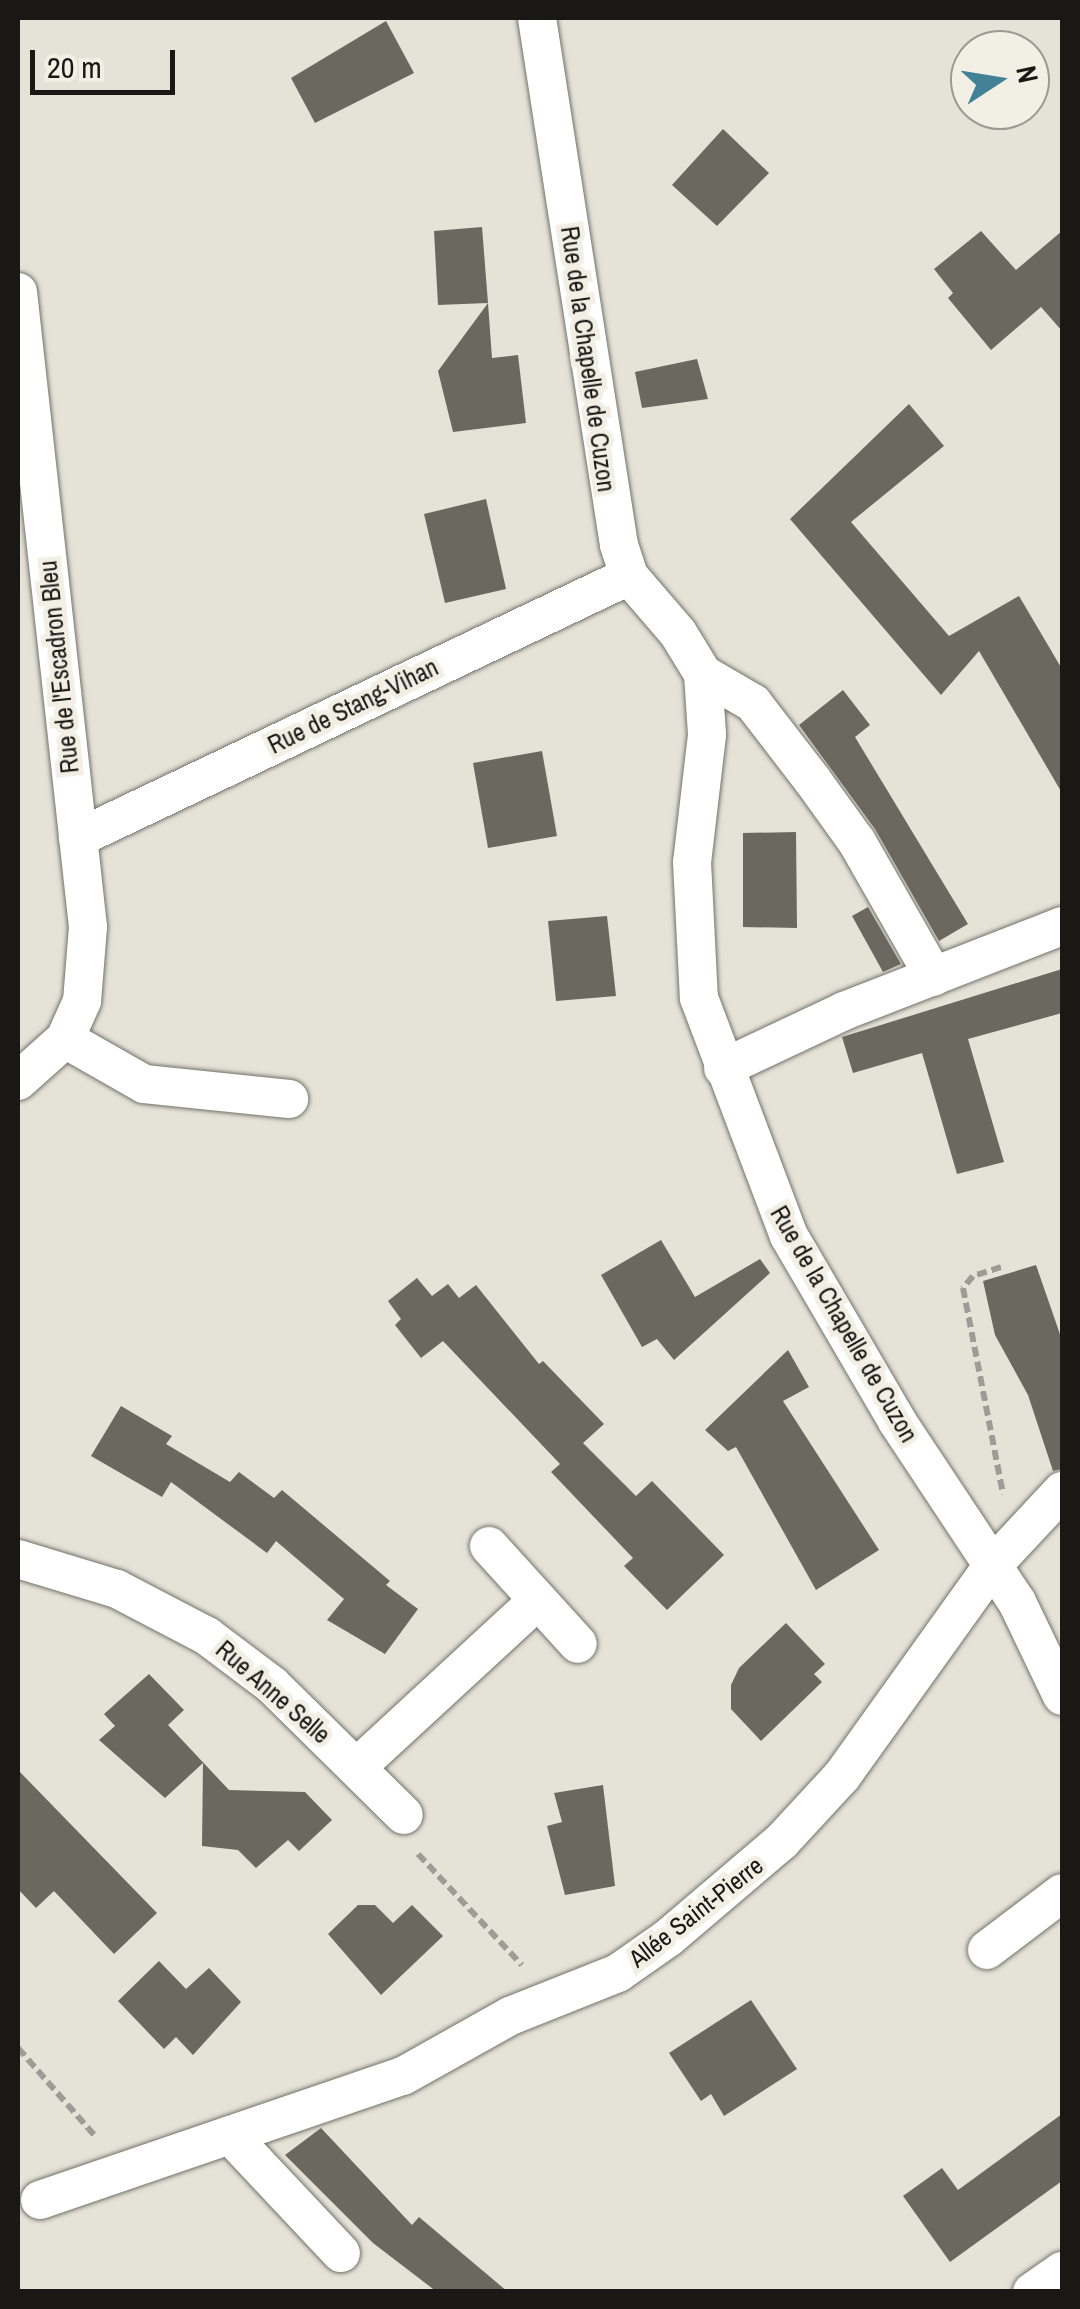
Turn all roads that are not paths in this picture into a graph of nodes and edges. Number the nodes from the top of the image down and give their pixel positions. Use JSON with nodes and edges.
{"nodes":[{"id":1,"x":537,"y":18,"type":"edge"},
{"id":2,"x":18,"y":292,"type":"edge"},
{"id":3,"x":629,"y":576,"type":"junction"},
{"id":4,"x":703,"y":674,"type":"junction"},
{"id":5,"x":78,"y":838,"type":"junction"},
{"id":6,"x":1062,"y":926,"type":"edge"},
{"id":7,"x":934,"y":977,"type":"junction"},
{"id":8,"x":65,"y":1039,"type":"junction"},
{"id":9,"x":723,"y":1068,"type":"junction"},
{"id":10,"x":18,"y":1081,"type":"edge"},
{"id":11,"x":289,"y":1098,"type":"dead end"},
{"id":12,"x":1062,"y":1491,"type":"edge"},
{"id":13,"x":488,"y":1546,"type":"dead end"},
{"id":14,"x":18,"y":1559,"type":"edge"},
{"id":15,"x":994,"y":1564,"type":"junction"},
{"id":16,"x":538,"y":1600,"type":"junction"},
{"id":17,"x":578,"y":1644,"type":"dead end"},
{"id":18,"x":1062,"y":1696,"type":"edge"},
{"id":19,"x":357,"y":1766,"type":"junction"},
{"id":20,"x":404,"y":1815,"type":"road end"},
{"id":21,"x":1062,"y":1894,"type":"edge"},
{"id":22,"x":986,"y":1950,"type":"dead end"},
{"id":23,"x":230,"y":2135,"type":"junction"},
{"id":24,"x":40,"y":2200,"type":"dead end"},
{"id":25,"x":342,"y":2253,"type":"dead end"},
{"id":26,"x":1062,"y":2271,"type":"edge"},
{"id":27,"x":1032,"y":2292,"type":"edge"}],
"edges":[{"from":1,"to":3,"type":"street","name":"Rue de la Chapelle de Cuzon"},
{"from":2,"to":5,"type":"street","name":"Rue de l'Escadron Bleu"},
{"from":3,"to":4,"type":"street","name":"Rue de la Chapelle de Cuzon"},
{"from":3,"to":5,"type":"street","name":"Rue de Stang-Vihan"},
{"from":4,"to":7,"type":"street","name":"Rue de la Chapelle de Cuzon"},
{"from":4,"to":9,"type":"street","name":"Rue de la Chapelle de Cuzon"},
{"from":5,"to":8,"type":"street","name":"Rue de l'Escadron Bleu"},
{"from":6,"to":7,"type":"street"},
{"from":7,"to":9,"type":"street"},
{"from":8,"to":10,"type":"street"},
{"from":8,"to":11,"type":"street"},
{"from":9,"to":15,"type":"street","name":"Rue de la Chapelle de Cuzon"},
{"from":12,"to":15,"type":"street"},
{"from":13,"to":16,"type":"street"},
{"from":14,"to":19,"type":"street","name":"Rue Anne Selle"},
{"from":15,"to":18,"type":"street","name":"Rue de la Chapelle de Cuzon"},
{"from":15,"to":23,"type":"street","name":"Allée Saint-Pierre"},
{"from":16,"to":17,"type":"street"},
{"from":16,"to":19,"type":"street"},
{"from":19,"to":20,"type":"street","name":"Rue Anne Selle"},
{"from":21,"to":22,"type":"street"},
{"from":23,"to":24,"type":"street","name":"Allée Saint-Pierre"},
{"from":23,"to":25,"type":"street"},
{"from":26,"to":27,"type":"street"}]}
